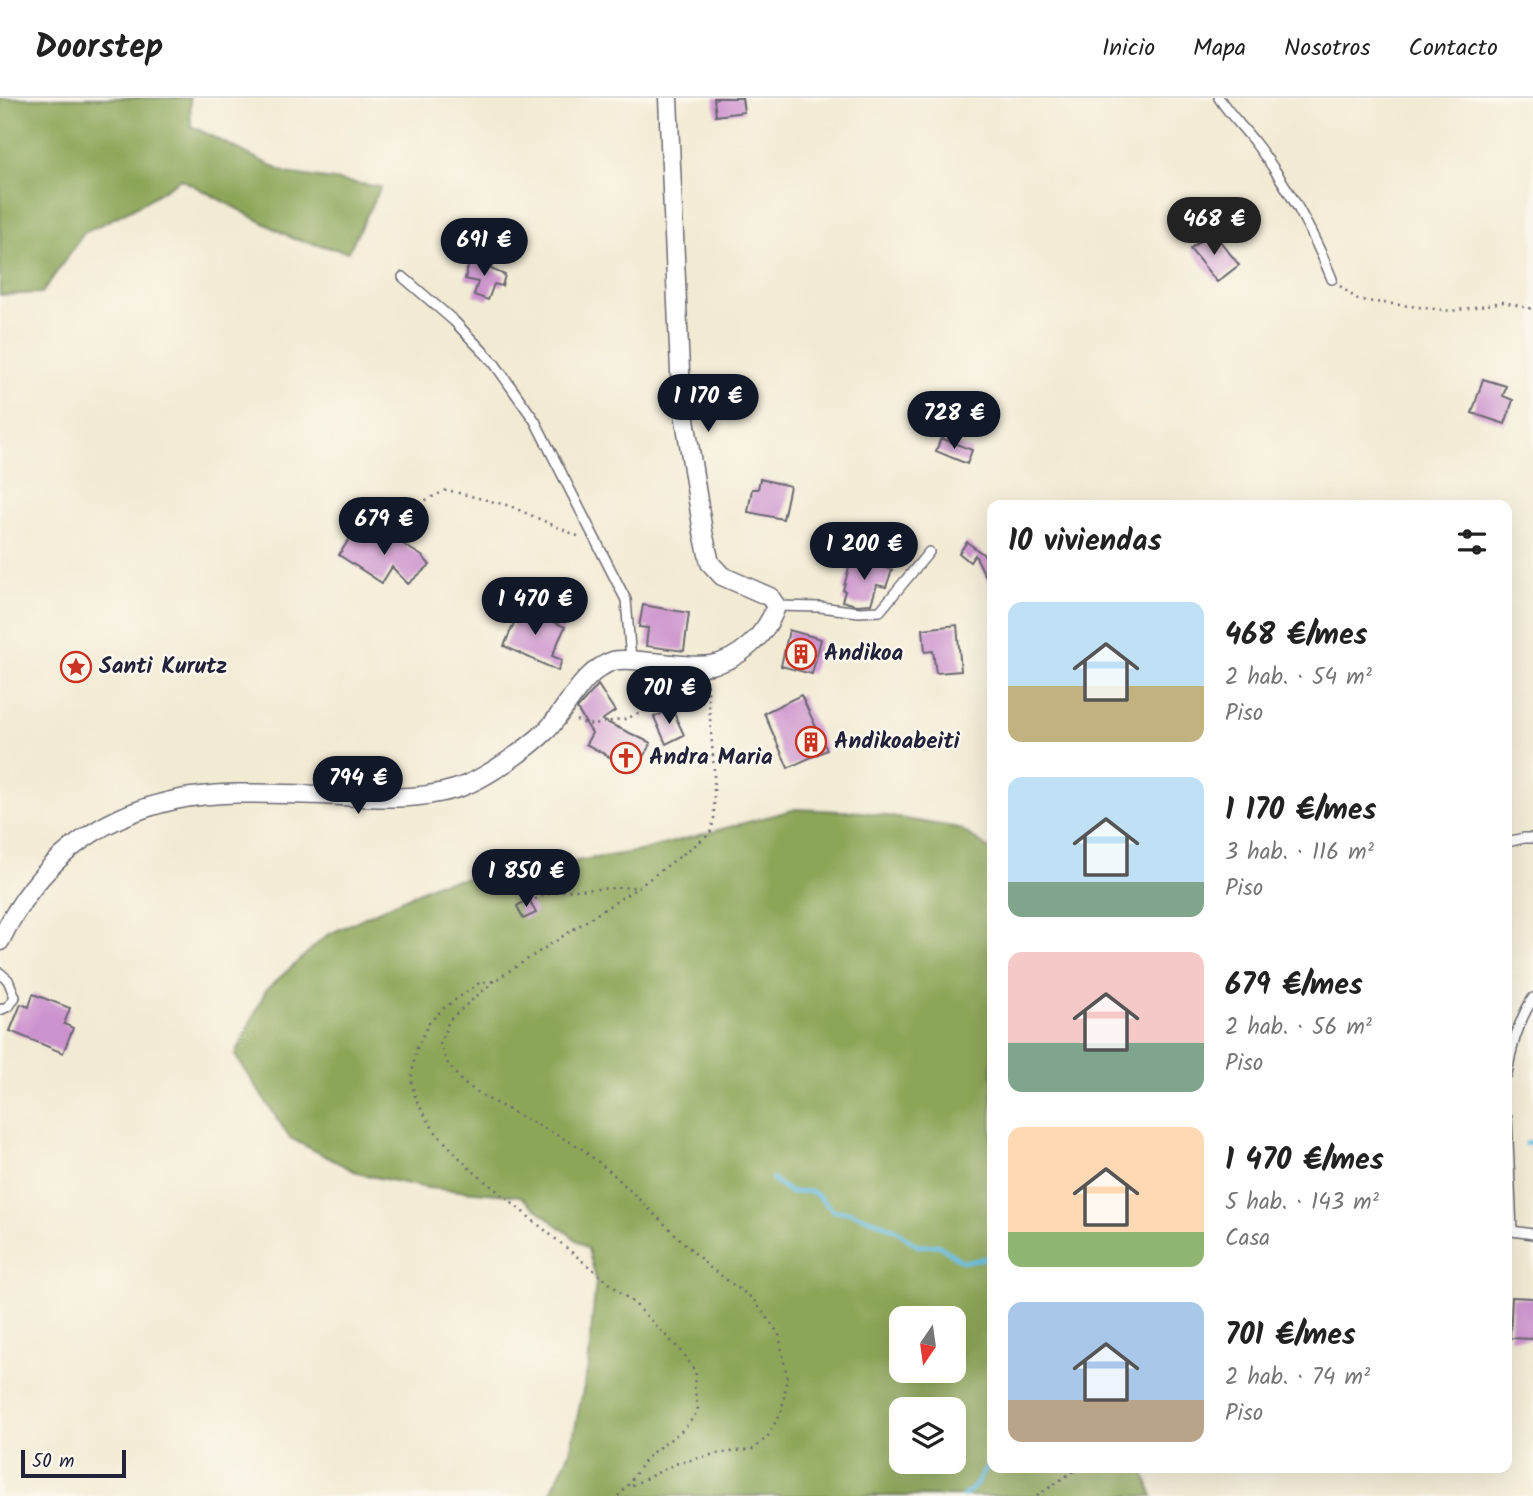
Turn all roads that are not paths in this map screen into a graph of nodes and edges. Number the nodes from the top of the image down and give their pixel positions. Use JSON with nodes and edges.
{"nodes":[{"id":1,"x":668,"y":98,"type":"edge"},
{"id":2,"x":1219,"y":98,"type":"edge"},
{"id":3,"x":403,"y":277,"type":"dead end"},
{"id":4,"x":1332,"y":279,"type":"road end"},
{"id":5,"x":929,"y":552,"type":"dead end"},
{"id":6,"x":776,"y":607,"type":"junction"},
{"id":7,"x":631,"y":660,"type":"junction"},
{"id":8,"x":1533,"y":838,"type":"edge"},
{"id":9,"x":1512,"y":841,"type":"edge"},
{"id":10,"x":0,"y":941,"type":"edge"},
{"id":11,"x":0,"y":973,"type":"edge"},
{"id":12,"x":1533,"y":998,"type":"edge"},
{"id":13,"x":0,"y":1010,"type":"edge"},
{"id":14,"x":1512,"y":1043,"type":"edge"},
{"id":15,"x":1512,"y":1233,"type":"edge"},
{"id":16,"x":1533,"y":1234,"type":"edge"}],
"edges":[{"from":1,"to":6,"type":"street"},
{"from":2,"to":4,"type":"lane"},
{"from":3,"to":7,"type":"lane"},
{"from":5,"to":6,"type":"lane"},
{"from":6,"to":7,"type":"street"},
{"from":7,"to":10,"type":"street"},
{"from":8,"to":9,"type":"lane"},
{"from":11,"to":13,"type":"lane"},
{"from":12,"to":14,"type":"lane"},
{"from":15,"to":16,"type":"lane"}]}
